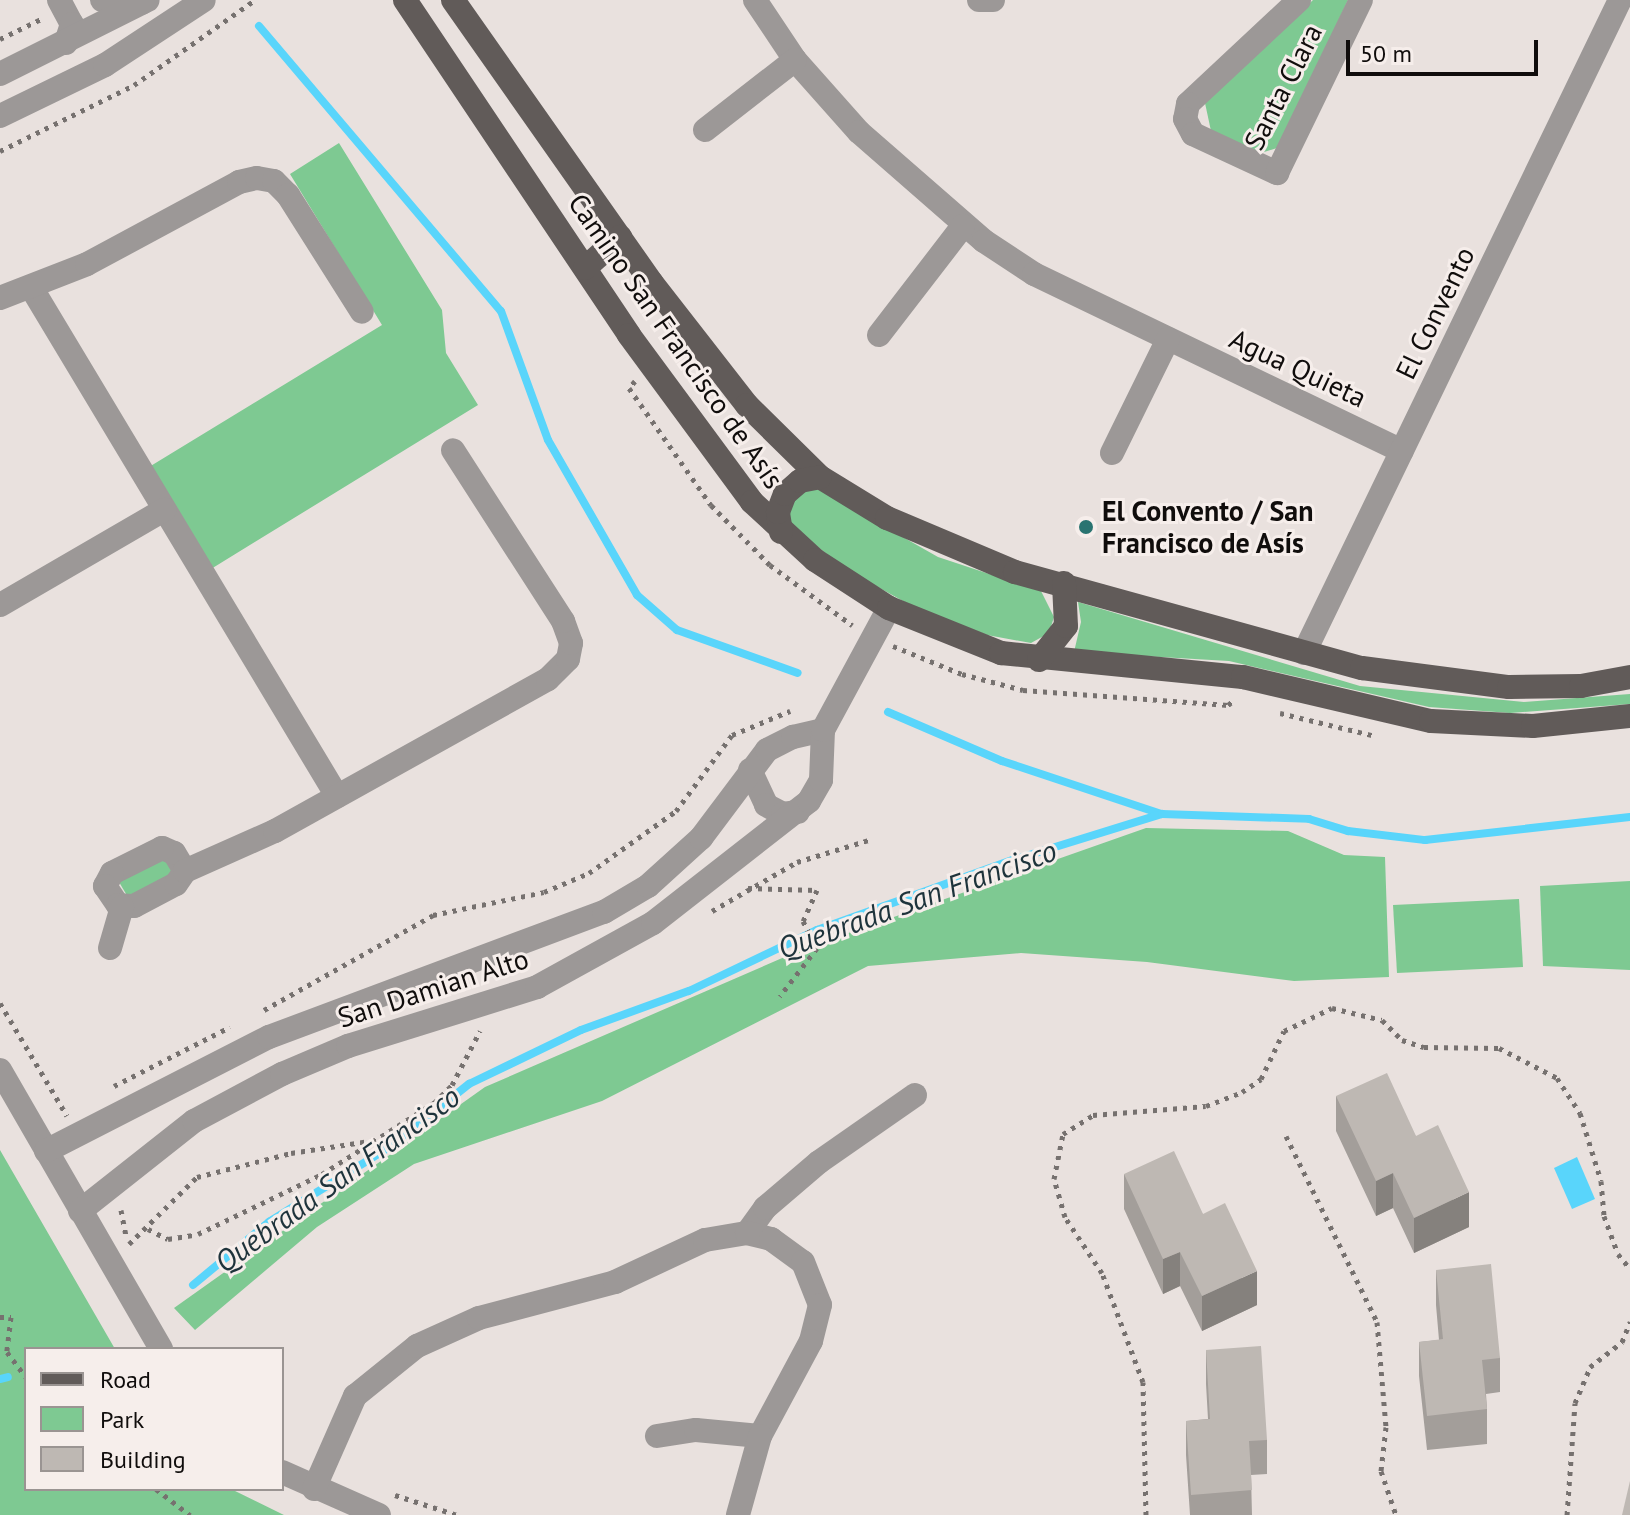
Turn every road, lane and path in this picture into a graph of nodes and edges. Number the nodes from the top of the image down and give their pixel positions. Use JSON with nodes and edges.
{"nodes":[{"id":1,"x":102,"y":0,"type":"edge"},
{"id":2,"x":204,"y":0,"type":"edge"},
{"id":3,"x":255,"y":0,"type":"edge"},
{"id":4,"x":405,"y":0,"type":"edge"},
{"id":5,"x":453,"y":0,"type":"edge"},
{"id":6,"x":755,"y":0,"type":"edge"},
{"id":7,"x":979,"y":0,"type":"edge"},
{"id":8,"x":993,"y":0,"type":"edge"},
{"id":9,"x":1299,"y":0,"type":"edge"},
{"id":10,"x":1361,"y":0,"type":"edge"},
{"id":11,"x":1620,"y":0,"type":"edge"},
{"id":12,"x":146,"y":2,"type":"edge"},
{"id":13,"x":62,"y":3,"type":"edge"},
{"id":14,"x":0,"y":39,"type":"edge"},
{"id":15,"x":66,"y":43,"type":"junction"},
{"id":16,"x":795,"y":60,"type":"junction"},
{"id":17,"x":0,"y":74,"type":"edge"},
{"id":18,"x":0,"y":116,"type":"edge"},
{"id":19,"x":705,"y":130,"type":"dead end"},
{"id":20,"x":0,"y":151,"type":"edge"},
{"id":21,"x":963,"y":226,"type":"junction"},
{"id":22,"x":620,"y":237,"type":"junction"},
{"id":23,"x":585,"y":268,"type":"junction"},
{"id":24,"x":31,"y":287,"type":"junction"},
{"id":25,"x":0,"y":298,"type":"edge"},
{"id":26,"x":362,"y":312,"type":"dead end"},
{"id":27,"x":879,"y":335,"type":"dead end"},
{"id":28,"x":1168,"y":339,"type":"junction"},
{"id":29,"x":453,"y":450,"type":"dead end"},
{"id":30,"x":1402,"y":451,"type":"junction"},
{"id":31,"x":1112,"y":453,"type":"dead end"},
{"id":32,"x":820,"y":477,"type":"junction"},
{"id":33,"x":164,"y":510,"type":"junction"},
{"id":34,"x":781,"y":532,"type":"junction"},
{"id":35,"x":1064,"y":583,"type":"junction"},
{"id":36,"x":0,"y":605,"type":"edge"},
{"id":37,"x":889,"y":608,"type":"junction"},
{"id":38,"x":855,"y":627,"type":"dead end"},
{"id":39,"x":849,"y":639,"type":"dead end"},
{"id":40,"x":1304,"y":653,"type":"junction"},
{"id":41,"x":1039,"y":660,"type":"junction"},
{"id":42,"x":1630,"y":677,"type":"edge"},
{"id":43,"x":802,"y":709,"type":"dead end"},
{"id":44,"x":1630,"y":716,"type":"edge"},
{"id":45,"x":823,"y":730,"type":"junction"},
{"id":46,"x":750,"y":770,"type":"junction"},
{"id":47,"x":337,"y":796,"type":"junction"},
{"id":48,"x":798,"y":812,"type":"junction"},
{"id":49,"x":872,"y":839,"type":"dead end"},
{"id":50,"x":185,"y":871,"type":"junction"},
{"id":51,"x":122,"y":907,"type":"junction"},
{"id":52,"x":699,"y":920,"type":"dead end"},
{"id":53,"x":807,"y":928,"type":"dead end"},
{"id":54,"x":110,"y":948,"type":"dead end"},
{"id":55,"x":780,"y":996,"type":"dead end"},
{"id":56,"x":250,"y":1017,"type":"dead end"},
{"id":57,"x":238,"y":1023,"type":"dead end"},
{"id":58,"x":493,"y":1023,"type":"dead end"},
{"id":59,"x":0,"y":1070,"type":"edge"},
{"id":60,"x":104,"y":1091,"type":"dead end"},
{"id":61,"x":915,"y":1095,"type":"dead end"},
{"id":62,"x":78,"y":1105,"type":"dead end"},
{"id":63,"x":65,"y":1113,"type":"dead end"},
{"id":64,"x":1286,"y":1136,"type":"dead end"},
{"id":65,"x":378,"y":1140,"type":"junction"},
{"id":66,"x":46,"y":1151,"type":"junction"},
{"id":67,"x":80,"y":1211,"type":"junction"},
{"id":68,"x":148,"y":1229,"type":"junction"},
{"id":69,"x":747,"y":1233,"type":"junction"},
{"id":70,"x":129,"y":1244,"type":"dead end"},
{"id":71,"x":1630,"y":1269,"type":"edge"},
{"id":72,"x":0,"y":1317,"type":"edge"},
{"id":73,"x":1630,"y":1322,"type":"edge"},
{"id":74,"x":160,"y":1347,"type":"edge"},
{"id":75,"x":24,"y":1374,"type":"edge"},
{"id":76,"x":657,"y":1436,"type":"dead end"},
{"id":77,"x":760,"y":1436,"type":"junction"},
{"id":78,"x":284,"y":1473,"type":"edge"},
{"id":79,"x":314,"y":1489,"type":"junction"},
{"id":80,"x":159,"y":1491,"type":"edge"},
{"id":81,"x":190,"y":1515,"type":"edge"},
{"id":82,"x":379,"y":1515,"type":"edge"},
{"id":83,"x":738,"y":1515,"type":"edge"},
{"id":84,"x":1146,"y":1515,"type":"edge"},
{"id":85,"x":1396,"y":1515,"type":"edge"},
{"id":86,"x":1567,"y":1515,"type":"edge"}],
"edges":[{"from":1,"to":12,"type":"street"},
{"from":2,"to":18,"type":"street"},
{"from":3,"to":20,"type":"path"},
{"from":4,"to":23,"type":"main road","name":"Camino San Francisco de Asís"},
{"from":5,"to":22,"type":"main road","name":"Camino San Francisco de Asís"},
{"from":6,"to":16,"type":"street","name":"Agua Quieta"},
{"from":7,"to":8,"type":"street"},
{"from":9,"to":10,"type":"street","name":"Santa Clara"},
{"from":11,"to":30,"type":"street","name":"El Convento"},
{"from":12,"to":15,"type":"street"},
{"from":13,"to":14,"type":"path"},
{"from":13,"to":15,"type":"street"},
{"from":15,"to":17,"type":"street"},
{"from":16,"to":19,"type":"street"},
{"from":16,"to":21,"type":"street","name":"Agua Quieta"},
{"from":21,"to":27,"type":"street"},
{"from":21,"to":28,"type":"street","name":"Agua Quieta"},
{"from":22,"to":23,"type":"main road"},
{"from":22,"to":32,"type":"main road","name":"Camino San Francisco de Asís"},
{"from":23,"to":34,"type":"main road","name":"Camino San Francisco de Asís"},
{"from":24,"to":25,"type":"street"},
{"from":24,"to":26,"type":"street"},
{"from":24,"to":33,"type":"street"},
{"from":28,"to":30,"type":"street","name":"Agua Quieta"},
{"from":28,"to":31,"type":"street"},
{"from":29,"to":47,"type":"street"},
{"from":30,"to":40,"type":"street","name":"El Convento"},
{"from":32,"to":34,"type":"main road"},
{"from":32,"to":35,"type":"main road","name":"Camino San Francisco de Asís"},
{"from":33,"to":36,"type":"street"},
{"from":33,"to":47,"type":"street"},
{"from":34,"to":37,"type":"main road","name":"Camino San Francisco de Asís"},
{"from":35,"to":40,"type":"main road","name":"Camino San Francisco de Asís"},
{"from":35,"to":41,"type":"main road"},
{"from":37,"to":41,"type":"main road","name":"Camino San Francisco de Asís"},
{"from":37,"to":45,"type":"street","name":"San Damian Alto"},
{"from":38,"to":39,"type":"path"},
{"from":40,"to":42,"type":"main road","name":"Camino San Francisco de Asís"},
{"from":41,"to":44,"type":"main road","name":"Camino San Francisco de Asís"},
{"from":43,"to":56,"type":"path"},
{"from":45,"to":46,"type":"street","name":"San Damian Alto"},
{"from":45,"to":48,"type":"street","name":"San Damian Alto"},
{"from":46,"to":48,"type":"street"},
{"from":46,"to":66,"type":"street","name":"San Damian Alto"},
{"from":47,"to":50,"type":"street"},
{"from":48,"to":67,"type":"street","name":"San Damian Alto"},
{"from":49,"to":52,"type":"path"},
{"from":50,"to":51,"type":"street"},
{"from":50,"to":51,"type":"street"},
{"from":51,"to":54,"type":"street"},
{"from":53,"to":55,"type":"path"},
{"from":57,"to":60,"type":"path"},
{"from":58,"to":65,"type":"path"},
{"from":59,"to":66,"type":"street"},
{"from":61,"to":69,"type":"street"},
{"from":62,"to":63,"type":"path"},
{"from":64,"to":85,"type":"path"},
{"from":65,"to":68,"type":"path"},
{"from":65,"to":68,"type":"path"},
{"from":66,"to":67,"type":"street"},
{"from":67,"to":74,"type":"street"},
{"from":68,"to":70,"type":"path"},
{"from":69,"to":77,"type":"street"},
{"from":69,"to":79,"type":"street"},
{"from":71,"to":84,"type":"path"},
{"from":72,"to":75,"type":"path"},
{"from":73,"to":86,"type":"path"},
{"from":76,"to":77,"type":"street"},
{"from":77,"to":83,"type":"street"},
{"from":78,"to":79,"type":"street"},
{"from":79,"to":82,"type":"street"},
{"from":80,"to":81,"type":"path"}]}
